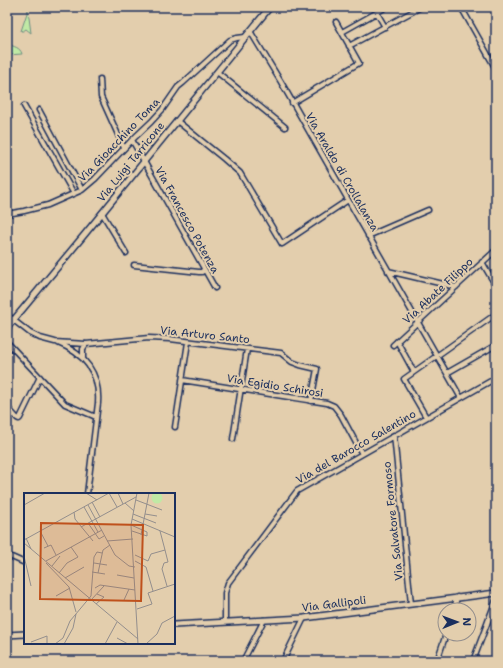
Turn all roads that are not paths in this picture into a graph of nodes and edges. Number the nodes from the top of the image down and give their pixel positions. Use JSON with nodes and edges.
{"nodes":[{"id":1,"x":270,"y":7,"type":"edge"},
{"id":2,"x":421,"y":7,"type":"edge"},
{"id":3,"x":461,"y":7,"type":"edge"},
{"id":4,"x":383,"y":9,"type":"dead end"},
{"id":5,"x":377,"y":13,"type":"junction"},
{"id":6,"x":336,"y":22,"type":"dead end"},
{"id":7,"x":384,"y":27,"type":"junction"},
{"id":8,"x":250,"y":31,"type":"junction"},
{"id":9,"x":342,"y":32,"type":"junction"},
{"id":10,"x":245,"y":37,"type":"junction"},
{"id":11,"x":350,"y":46,"type":"junction"},
{"id":12,"x":496,"y":69,"type":"edge"},
{"id":13,"x":217,"y":72,"type":"junction"},
{"id":14,"x":100,"y":79,"type":"dead end"},
{"id":15,"x":292,"y":103,"type":"junction"},
{"id":16,"x":24,"y":106,"type":"dead end"},
{"id":17,"x":39,"y":110,"type":"dead end"},
{"id":18,"x":177,"y":121,"type":"junction"},
{"id":19,"x":285,"y":126,"type":"dead end"},
{"id":20,"x":132,"y":140,"type":"junction"},
{"id":21,"x":124,"y":148,"type":"junction"},
{"id":22,"x":144,"y":162,"type":"junction"},
{"id":23,"x":82,"y":190,"type":"junction"},
{"id":24,"x":74,"y":194,"type":"junction"},
{"id":25,"x":348,"y":200,"type":"junction"},
{"id":26,"x":428,"y":210,"type":"dead end"},
{"id":27,"x":102,"y":213,"type":"junction"},
{"id":28,"x":7,"y":214,"type":"edge"},
{"id":29,"x":368,"y":236,"type":"junction"},
{"id":30,"x":496,"y":250,"type":"edge"},
{"id":31,"x":126,"y":253,"type":"dead end"},
{"id":32,"x":482,"y":262,"type":"junction"},
{"id":33,"x":134,"y":265,"type":"dead end"},
{"id":34,"x":204,"y":269,"type":"junction"},
{"id":35,"x":388,"y":271,"type":"junction"},
{"id":36,"x":496,"y":286,"type":"edge"},
{"id":37,"x":456,"y":287,"type":"junction"},
{"id":38,"x":215,"y":288,"type":"dead end"},
{"id":39,"x":496,"y":314,"type":"edge"},
{"id":40,"x":7,"y":315,"type":"edge"},
{"id":41,"x":14,"y":320,"type":"junction"},
{"id":42,"x":418,"y":322,"type":"junction"},
{"id":43,"x":7,"y":328,"type":"edge"},
{"id":44,"x":397,"y":341,"type":"junction"},
{"id":45,"x":7,"y":342,"type":"edge"},
{"id":46,"x":55,"y":342,"type":"junction"},
{"id":47,"x":188,"y":342,"type":"junction"},
{"id":48,"x":86,"y":344,"type":"junction"},
{"id":49,"x":393,"y":345,"type":"dead end"},
{"id":50,"x":496,"y":345,"type":"edge"},
{"id":51,"x":247,"y":350,"type":"junction"},
{"id":52,"x":437,"y":356,"type":"junction"},
{"id":53,"x":83,"y":358,"type":"junction"},
{"id":54,"x":414,"y":372,"type":"junction"},
{"id":55,"x":447,"y":373,"type":"junction"},
{"id":56,"x":40,"y":376,"type":"junction"},
{"id":57,"x":496,"y":378,"type":"edge"},
{"id":58,"x":182,"y":380,"type":"junction"},
{"id":59,"x":241,"y":389,"type":"junction"},
{"id":60,"x":461,"y":398,"type":"junction"},
{"id":61,"x":311,"y":401,"type":"junction"},
{"id":62,"x":7,"y":407,"type":"edge"},
{"id":63,"x":96,"y":417,"type":"junction"},
{"id":64,"x":426,"y":417,"type":"junction"},
{"id":65,"x":175,"y":427,"type":"dead end"},
{"id":66,"x":394,"y":435,"type":"junction"},
{"id":67,"x":233,"y":439,"type":"dead end"},
{"id":68,"x":362,"y":454,"type":"junction"},
{"id":69,"x":87,"y":493,"type":"edge"},
{"id":70,"x":7,"y":555,"type":"edge"},
{"id":71,"x":24,"y":563,"type":"edge"},
{"id":72,"x":496,"y":593,"type":"edge"},
{"id":73,"x":457,"y":597,"type":"junction"},
{"id":74,"x":496,"y":600,"type":"edge"},
{"id":75,"x":456,"y":602,"type":"edge"},
{"id":76,"x":411,"y":604,"type":"junction"},
{"id":77,"x":304,"y":618,"type":"junction"},
{"id":78,"x":264,"y":620,"type":"junction"},
{"id":79,"x":225,"y":622,"type":"junction"},
{"id":80,"x":175,"y":625,"type":"edge"},
{"id":81,"x":24,"y":634,"type":"edge"},
{"id":82,"x":7,"y":635,"type":"edge"},
{"id":83,"x":443,"y":642,"type":"edge"},
{"id":84,"x":243,"y":661,"type":"edge"},
{"id":85,"x":282,"y":661,"type":"edge"},
{"id":86,"x":437,"y":661,"type":"edge"},
{"id":87,"x":442,"y":661,"type":"edge"},
{"id":88,"x":473,"y":661,"type":"edge"}],
"edges":[{"from":1,"to":8,"type":"main road","name":"Via Luigi Tarricone"},
{"from":2,"to":7,"type":"street"},
{"from":3,"to":12,"type":"street"},
{"from":4,"to":5,"type":"street"},
{"from":5,"to":7,"type":"street"},
{"from":5,"to":9,"type":"street"},
{"from":6,"to":9,"type":"street"},
{"from":7,"to":11,"type":"street"},
{"from":8,"to":10,"type":"main road","name":"Via Luigi Tarricone"},
{"from":8,"to":15,"type":"street","name":"Via Araldo di Crollalanza"},
{"from":9,"to":11,"type":"street"},
{"from":10,"to":13,"type":"main road","name":"Via Luigi Tarricone"},
{"from":10,"to":20,"type":"street","name":"Via Gioacchino Toma"},
{"from":11,"to":15,"type":"street"},
{"from":13,"to":18,"type":"main road","name":"Via Luigi Tarricone"},
{"from":13,"to":19,"type":"street"},
{"from":14,"to":21,"type":"street"},
{"from":15,"to":25,"type":"street","name":"Via Araldo di Crollalanza"},
{"from":16,"to":24,"type":"street"},
{"from":17,"to":23,"type":"street"},
{"from":18,"to":22,"type":"main road","name":"Via Luigi Tarricone"},
{"from":18,"to":25,"type":"street"},
{"from":20,"to":21,"type":"street","name":"Via Gioacchino Toma"},
{"from":20,"to":22,"type":"street","name":"Via Francesco Potenza"},
{"from":21,"to":23,"type":"street","name":"Via Gioacchino Toma"},
{"from":22,"to":27,"type":"main road","name":"Via Luigi Tarricone"},
{"from":22,"to":34,"type":"street","name":"Via Francesco Potenza"},
{"from":23,"to":24,"type":"street","name":"Via Gioacchino Toma"},
{"from":24,"to":28,"type":"street","name":"Via Gioacchino Toma"},
{"from":25,"to":29,"type":"street","name":"Via Araldo di Crollalanza"},
{"from":26,"to":29,"type":"street"},
{"from":27,"to":31,"type":"street"},
{"from":27,"to":41,"type":"main road","name":"Via Luigi Tarricone"},
{"from":29,"to":35,"type":"street","name":"Via Araldo di Crollalanza"},
{"from":30,"to":32,"type":"street","name":"Via Abate Filippo"},
{"from":32,"to":36,"type":"street"},
{"from":32,"to":37,"type":"street","name":"Via Abate Filippo"},
{"from":33,"to":34,"type":"street"},
{"from":34,"to":38,"type":"street","name":"Via Francesco Potenza"},
{"from":35,"to":37,"type":"street"},
{"from":35,"to":42,"type":"street","name":"Via Araldo di Crollalanza"},
{"from":37,"to":42,"type":"street","name":"Via Abate Filippo"},
{"from":39,"to":52,"type":"street"},
{"from":40,"to":41,"type":"street","name":"Via Arturo Santo"},
{"from":41,"to":43,"type":"main road","name":"Via Luigi Tarricone"},
{"from":41,"to":46,"type":"street","name":"Via Arturo Santo"},
{"from":42,"to":44,"type":"street","name":"Via Abate Filippo"},
{"from":42,"to":52,"type":"street","name":"Via Araldo di Crollalanza"},
{"from":44,"to":49,"type":"street","name":"Via Abate Filippo"},
{"from":44,"to":54,"type":"street"},
{"from":45,"to":56,"type":"street"},
{"from":46,"to":48,"type":"street","name":"Via Arturo Santo"},
{"from":46,"to":53,"type":"street","name":"Via Arturo Santo"},
{"from":47,"to":48,"type":"street","name":"Via Arturo Santo"},
{"from":47,"to":51,"type":"street","name":"Via Arturo Santo"},
{"from":47,"to":58,"type":"street"},
{"from":48,"to":53,"type":"street"},
{"from":50,"to":55,"type":"street"},
{"from":51,"to":59,"type":"street"},
{"from":51,"to":61,"type":"street","name":"Via Arturo Santo"},
{"from":52,"to":54,"type":"street"},
{"from":52,"to":55,"type":"street","name":"Via Araldo di Crollalanza"},
{"from":53,"to":63,"type":"street"},
{"from":54,"to":64,"type":"street"},
{"from":55,"to":60,"type":"street","name":"Via Araldo di Crollalanza"},
{"from":56,"to":62,"type":"street"},
{"from":56,"to":63,"type":"street"},
{"from":57,"to":60,"type":"street","name":"Via del Barocco Salentino"},
{"from":58,"to":59,"type":"street","name":"Via Egidio Schirosi"},
{"from":58,"to":65,"type":"street"},
{"from":59,"to":61,"type":"street","name":"Via Egidio Schirosi"},
{"from":59,"to":67,"type":"street"},
{"from":60,"to":64,"type":"street","name":"Via del Barocco Salentino"},
{"from":61,"to":68,"type":"street","name":"Via Egidio Schirosi"},
{"from":63,"to":69,"type":"street"},
{"from":64,"to":66,"type":"street","name":"Via del Barocco Salentino"},
{"from":66,"to":68,"type":"street","name":"Via del Barocco Salentino"},
{"from":66,"to":76,"type":"street","name":"Via Salvatore Formoso"},
{"from":68,"to":79,"type":"street","name":"Via del Barocco Salentino"},
{"from":70,"to":71,"type":"street"},
{"from":72,"to":73,"type":"main road","name":"Via Gallipoli"},
{"from":73,"to":75,"type":"street"},
{"from":73,"to":76,"type":"main road","name":"Via Gallipoli"},
{"from":74,"to":88,"type":"street"},
{"from":76,"to":77,"type":"main road","name":"Via Gallipoli"},
{"from":77,"to":78,"type":"main road","name":"Via Gallipoli"},
{"from":77,"to":85,"type":"street"},
{"from":78,"to":79,"type":"main road","name":"Via Gallipoli"},
{"from":78,"to":84,"type":"street"},
{"from":79,"to":80,"type":"main road","name":"Via Gallipoli"},
{"from":81,"to":82,"type":"main road"},
{"from":83,"to":86,"type":"street"},
{"from":86,"to":87,"type":"street"}]}
